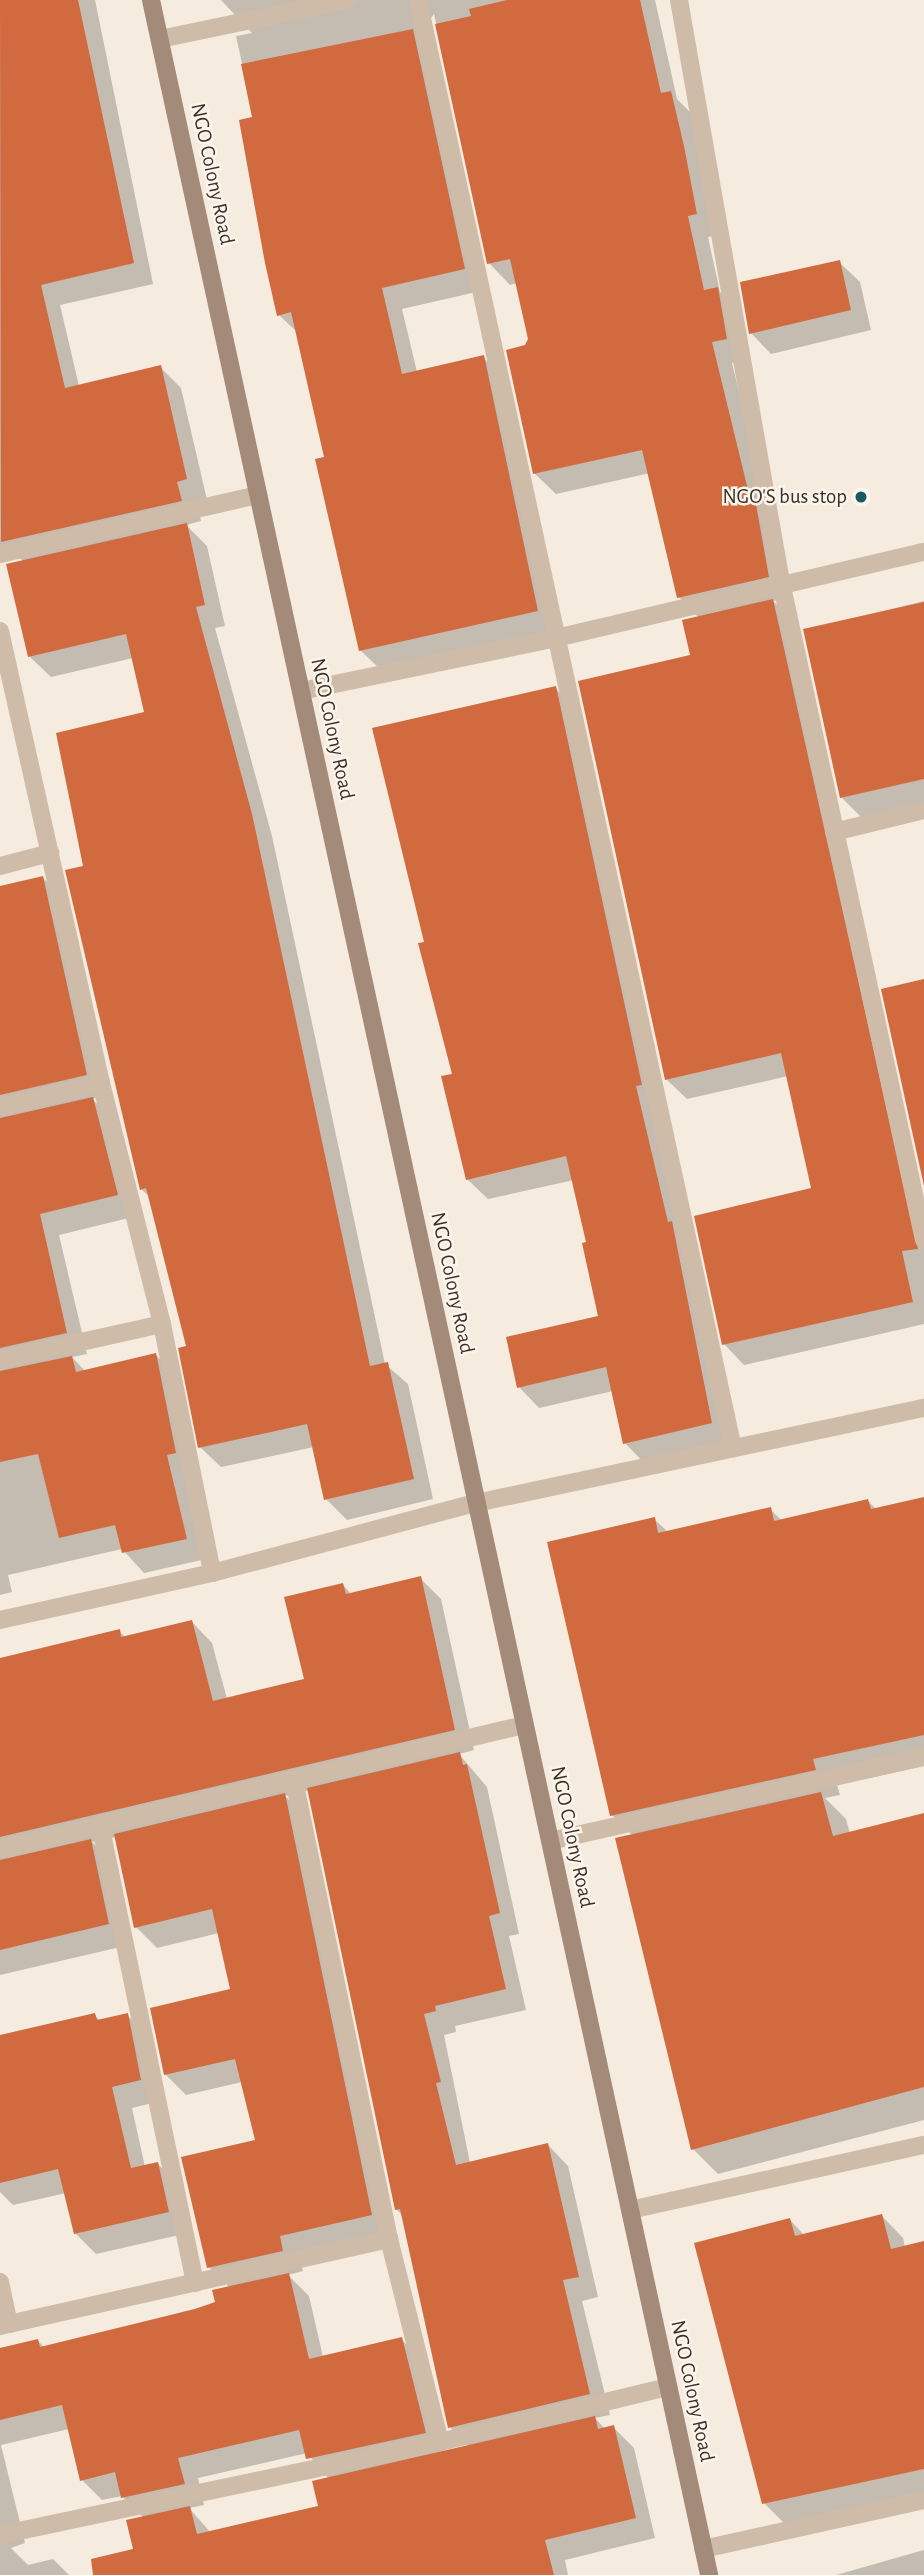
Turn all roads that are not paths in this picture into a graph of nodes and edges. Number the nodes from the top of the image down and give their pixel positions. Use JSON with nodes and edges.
{"nodes":[{"id":1,"x":152,"y":0,"type":"edge"},
{"id":2,"x":347,"y":0,"type":"edge"},
{"id":3,"x":418,"y":0,"type":"edge"},
{"id":4,"x":679,"y":0,"type":"edge"},
{"id":5,"x":160,"y":39,"type":"junction"},
{"id":6,"x":258,"y":495,"type":"junction"},
{"id":7,"x":924,"y":552,"type":"edge"},
{"id":8,"x":0,"y":554,"type":"edge"},
{"id":9,"x":781,"y":582,"type":"junction"},
{"id":10,"x":0,"y":631,"type":"edge"},
{"id":11,"x":556,"y":638,"type":"junction"},
{"id":12,"x":301,"y":691,"type":"junction"},
{"id":13,"x":924,"y":810,"type":"edge"},
{"id":14,"x":834,"y":832,"type":"junction"},
{"id":15,"x":50,"y":853,"type":"junction"},
{"id":16,"x":0,"y":866,"type":"edge"},
{"id":17,"x":101,"y":1083,"type":"junction"},
{"id":18,"x":0,"y":1107,"type":"edge"},
{"id":19,"x":924,"y":1240,"type":"edge"},
{"id":20,"x":162,"y":1324,"type":"junction"},
{"id":21,"x":0,"y":1360,"type":"edge"},
{"id":22,"x":924,"y":1408,"type":"edge"},
{"id":23,"x":733,"y":1448,"type":"junction"},
{"id":24,"x":476,"y":1503,"type":"junction"},
{"id":25,"x":212,"y":1573,"type":"junction"},
{"id":26,"x":0,"y":1620,"type":"edge"},
{"id":27,"x":524,"y":1725,"type":"junction"},
{"id":28,"x":924,"y":1757,"type":"edge"},
{"id":29,"x":294,"y":1780,"type":"junction"},
{"id":30,"x":100,"y":1824,"type":"junction"},
{"id":31,"x":550,"y":1841,"type":"junction"},
{"id":32,"x":0,"y":1849,"type":"edge"},
{"id":33,"x":924,"y":2145,"type":"edge"},
{"id":34,"x":630,"y":2210,"type":"junction"},
{"id":35,"x":389,"y":2239,"type":"junction"},
{"id":36,"x":0,"y":2282,"type":"edge"},
{"id":37,"x":195,"y":2283,"type":"junction"},
{"id":38,"x":4,"y":2325,"type":"edge"},
{"id":39,"x":668,"y":2387,"type":"junction"},
{"id":40,"x":440,"y":2442,"type":"junction"},
{"id":41,"x":924,"y":2500,"type":"edge"},
{"id":42,"x":0,"y":2535,"type":"edge"},
{"id":43,"x":703,"y":2549,"type":"junction"},
{"id":44,"x":709,"y":2575,"type":"edge"}],
"edges":[{"from":1,"to":5,"type":"street","name":"NGO Colony Road"},
{"from":2,"to":5,"type":"street"},
{"from":3,"to":11,"type":"street"},
{"from":4,"to":9,"type":"street"},
{"from":5,"to":6,"type":"street","name":"NGO Colony Road"},
{"from":6,"to":8,"type":"street"},
{"from":6,"to":12,"type":"street","name":"NGO Colony Road"},
{"from":7,"to":9,"type":"street"},
{"from":9,"to":11,"type":"street"},
{"from":9,"to":14,"type":"street"},
{"from":10,"to":15,"type":"street"},
{"from":11,"to":12,"type":"street"},
{"from":11,"to":23,"type":"street"},
{"from":12,"to":24,"type":"street","name":"NGO Colony Road"},
{"from":13,"to":14,"type":"street"},
{"from":14,"to":19,"type":"street"},
{"from":15,"to":16,"type":"street"},
{"from":15,"to":17,"type":"street"},
{"from":17,"to":18,"type":"street"},
{"from":17,"to":20,"type":"street"},
{"from":20,"to":21,"type":"street"},
{"from":20,"to":25,"type":"street"},
{"from":22,"to":23,"type":"street"},
{"from":23,"to":24,"type":"street"},
{"from":24,"to":25,"type":"street"},
{"from":24,"to":27,"type":"street","name":"NGO Colony Road"},
{"from":25,"to":26,"type":"street"},
{"from":27,"to":29,"type":"street"},
{"from":27,"to":31,"type":"street","name":"NGO Colony Road"},
{"from":28,"to":31,"type":"street"},
{"from":29,"to":30,"type":"street"},
{"from":29,"to":35,"type":"street"},
{"from":30,"to":32,"type":"street"},
{"from":30,"to":37,"type":"street"},
{"from":31,"to":34,"type":"street","name":"NGO Colony Road"},
{"from":33,"to":34,"type":"street"},
{"from":34,"to":39,"type":"street","name":"NGO Colony Road"},
{"from":35,"to":37,"type":"street"},
{"from":35,"to":40,"type":"street"},
{"from":36,"to":38,"type":"street"},
{"from":37,"to":38,"type":"street"},
{"from":39,"to":40,"type":"street"},
{"from":39,"to":43,"type":"street","name":"NGO Colony Road"},
{"from":40,"to":42,"type":"street"},
{"from":41,"to":43,"type":"street"},
{"from":43,"to":44,"type":"street","name":"NGO Colony Road"}]}
